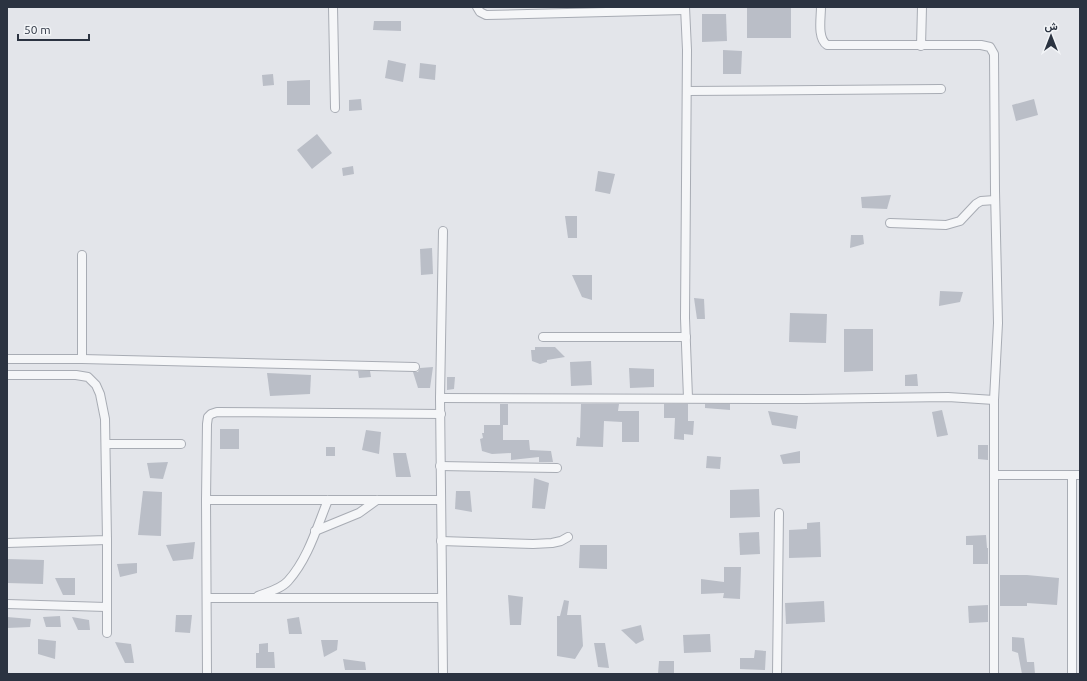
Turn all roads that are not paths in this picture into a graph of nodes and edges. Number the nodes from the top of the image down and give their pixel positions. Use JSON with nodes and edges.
{"nodes":[{"id":1,"x":333,"y":7,"type":"edge"},
{"id":2,"x":477,"y":7,"type":"edge"},
{"id":3,"x":821,"y":7,"type":"edge"},
{"id":4,"x":922,"y":7,"type":"edge"},
{"id":5,"x":685,"y":9,"type":"edge"},
{"id":6,"x":921,"y":46,"type":"junction"},
{"id":7,"x":941,"y":89,"type":"dead end"},
{"id":8,"x":687,"y":91,"type":"junction"},
{"id":9,"x":335,"y":108,"type":"dead end"},
{"id":10,"x":995,"y":200,"type":"junction"},
{"id":11,"x":890,"y":223,"type":"dead end"},
{"id":12,"x":443,"y":231,"type":"dead end"},
{"id":13,"x":82,"y":255,"type":"dead end"},
{"id":14,"x":543,"y":337,"type":"dead end"},
{"id":15,"x":686,"y":337,"type":"junction"},
{"id":16,"x":7,"y":359,"type":"edge"},
{"id":17,"x":82,"y":359,"type":"junction"},
{"id":18,"x":415,"y":367,"type":"dead end"},
{"id":19,"x":7,"y":375,"type":"edge"},
{"id":20,"x":440,"y":398,"type":"junction"},
{"id":21,"x":688,"y":398,"type":"junction"},
{"id":22,"x":994,"y":400,"type":"junction"},
{"id":23,"x":441,"y":414,"type":"junction"},
{"id":24,"x":106,"y":444,"type":"junction"},
{"id":25,"x":181,"y":444,"type":"dead end"},
{"id":26,"x":440,"y":466,"type":"junction"},
{"id":27,"x":557,"y":468,"type":"dead end"},
{"id":28,"x":994,"y":475,"type":"junction"},
{"id":29,"x":1076,"y":475,"type":"edge"},
{"id":30,"x":206,"y":500,"type":"junction"},
{"id":31,"x":328,"y":500,"type":"junction"},
{"id":32,"x":377,"y":500,"type":"junction"},
{"id":33,"x":440,"y":500,"type":"junction"},
{"id":34,"x":779,"y":514,"type":"dead end"},
{"id":35,"x":316,"y":531,"type":"junction"},
{"id":36,"x":568,"y":537,"type":"dead end"},
{"id":37,"x":107,"y":540,"type":"junction"},
{"id":38,"x":441,"y":541,"type":"junction"},
{"id":39,"x":7,"y":543,"type":"edge"},
{"id":40,"x":207,"y":598,"type":"junction"},
{"id":41,"x":253,"y":598,"type":"junction"},
{"id":42,"x":442,"y":598,"type":"junction"},
{"id":43,"x":7,"y":604,"type":"edge"},
{"id":44,"x":106,"y":607,"type":"junction"},
{"id":45,"x":107,"y":633,"type":"dead end"},
{"id":46,"x":207,"y":674,"type":"edge"},
{"id":47,"x":443,"y":674,"type":"edge"},
{"id":48,"x":777,"y":674,"type":"edge"},
{"id":49,"x":994,"y":674,"type":"edge"},
{"id":50,"x":1072,"y":674,"type":"edge"}],
"edges":[{"from":1,"to":9,"type":"street"},
{"from":2,"to":5,"type":"street"},
{"from":3,"to":6,"type":"street"},
{"from":4,"to":6,"type":"street"},
{"from":5,"to":8,"type":"street"},
{"from":6,"to":10,"type":"street"},
{"from":7,"to":8,"type":"street"},
{"from":8,"to":15,"type":"street"},
{"from":10,"to":11,"type":"street"},
{"from":10,"to":22,"type":"street"},
{"from":12,"to":20,"type":"street"},
{"from":13,"to":17,"type":"street"},
{"from":14,"to":15,"type":"street"},
{"from":15,"to":21,"type":"street"},
{"from":16,"to":17,"type":"street"},
{"from":17,"to":18,"type":"street"},
{"from":19,"to":24,"type":"street"},
{"from":20,"to":21,"type":"street"},
{"from":20,"to":23,"type":"street"},
{"from":21,"to":22,"type":"street"},
{"from":22,"to":28,"type":"street"},
{"from":23,"to":26,"type":"street"},
{"from":23,"to":30,"type":"street"},
{"from":24,"to":25,"type":"street"},
{"from":24,"to":37,"type":"street"},
{"from":26,"to":27,"type":"street"},
{"from":26,"to":33,"type":"street"},
{"from":28,"to":29,"type":"street"},
{"from":28,"to":49,"type":"street"},
{"from":29,"to":50,"type":"street"},
{"from":30,"to":31,"type":"street"},
{"from":30,"to":40,"type":"street"},
{"from":31,"to":32,"type":"street"},
{"from":31,"to":35,"type":"street"},
{"from":32,"to":33,"type":"street"},
{"from":32,"to":35,"type":"street"},
{"from":33,"to":38,"type":"street"},
{"from":34,"to":48,"type":"street"},
{"from":35,"to":41,"type":"street"},
{"from":36,"to":38,"type":"street"},
{"from":37,"to":39,"type":"street"},
{"from":37,"to":44,"type":"street"},
{"from":38,"to":42,"type":"street"},
{"from":40,"to":41,"type":"street"},
{"from":40,"to":46,"type":"street"},
{"from":41,"to":42,"type":"street"},
{"from":42,"to":47,"type":"street"},
{"from":43,"to":44,"type":"street"},
{"from":44,"to":45,"type":"street"}]}
